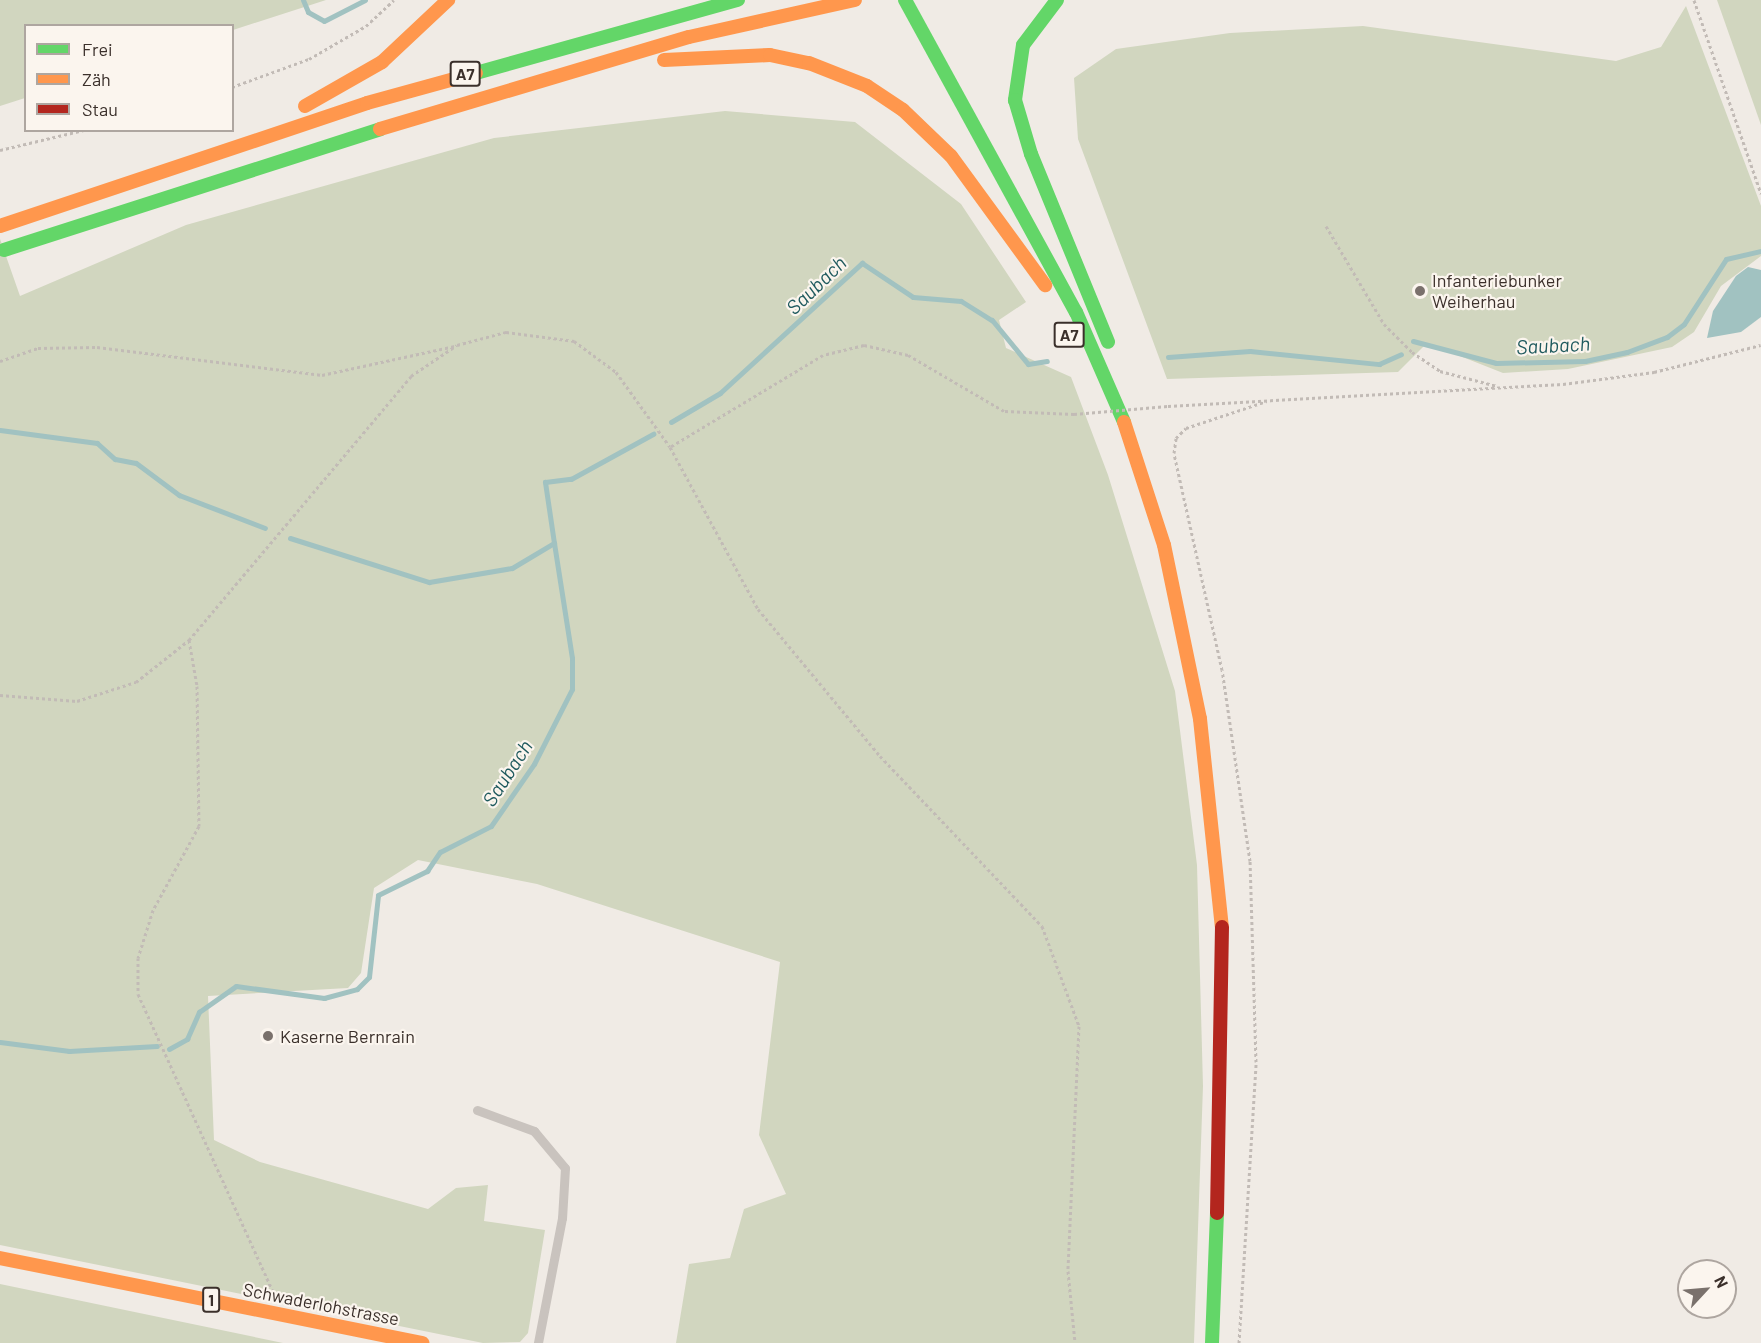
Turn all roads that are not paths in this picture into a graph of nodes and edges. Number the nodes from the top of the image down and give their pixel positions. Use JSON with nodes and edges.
{"nodes":[{"id":1,"x":448,"y":0,"type":"edge"},
{"id":2,"x":738,"y":0,"type":"edge"},
{"id":3,"x":855,"y":0,"type":"edge"},
{"id":4,"x":887,"y":0,"type":"edge"},
{"id":5,"x":905,"y":0,"type":"edge"},
{"id":6,"x":1058,"y":0,"type":"edge"},
{"id":7,"x":536,"y":79,"type":"junction"},
{"id":8,"x":196,"y":159,"type":"junction"},
{"id":9,"x":0,"y":226,"type":"edge"},
{"id":10,"x":4,"y":250,"type":"dead end"},
{"id":11,"x":1046,"y":288,"type":"junction"},
{"id":12,"x":1156,"y":513,"type":"junction"},
{"id":13,"x":1185,"y":647,"type":"junction"},
{"id":14,"x":477,"y":1110,"type":"dead end"},
{"id":15,"x":0,"y":1258,"type":"edge"},
{"id":16,"x":423,"y":1343,"type":"edge"},
{"id":17,"x":538,"y":1343,"type":"edge"},
{"id":18,"x":1212,"y":1343,"type":"edge"}],
"edges":[{"from":1,"to":8,"type":"main road","number":"A7"},
{"from":2,"to":8,"type":"main road","number":"A7"},
{"from":3,"to":7,"type":"main road","number":"A7"},
{"from":4,"to":11,"type":"main road","number":"A7"},
{"from":5,"to":12,"type":"main road","number":"A7"},
{"from":6,"to":12,"type":"main road","number":"A7"},
{"from":7,"to":10,"type":"main road","number":"A7"},
{"from":7,"to":11,"type":"main road","number":"A7"},
{"from":8,"to":9,"type":"main road","number":"A7"},
{"from":11,"to":13,"type":"main road","number":"A7"},
{"from":12,"to":13,"type":"main road","number":"A7"},
{"from":13,"to":18,"type":"main road"},
{"from":14,"to":17,"type":"lane"},
{"from":15,"to":16,"type":"main road","name":"Schwaderlohstrasse","number":"1"}]}
